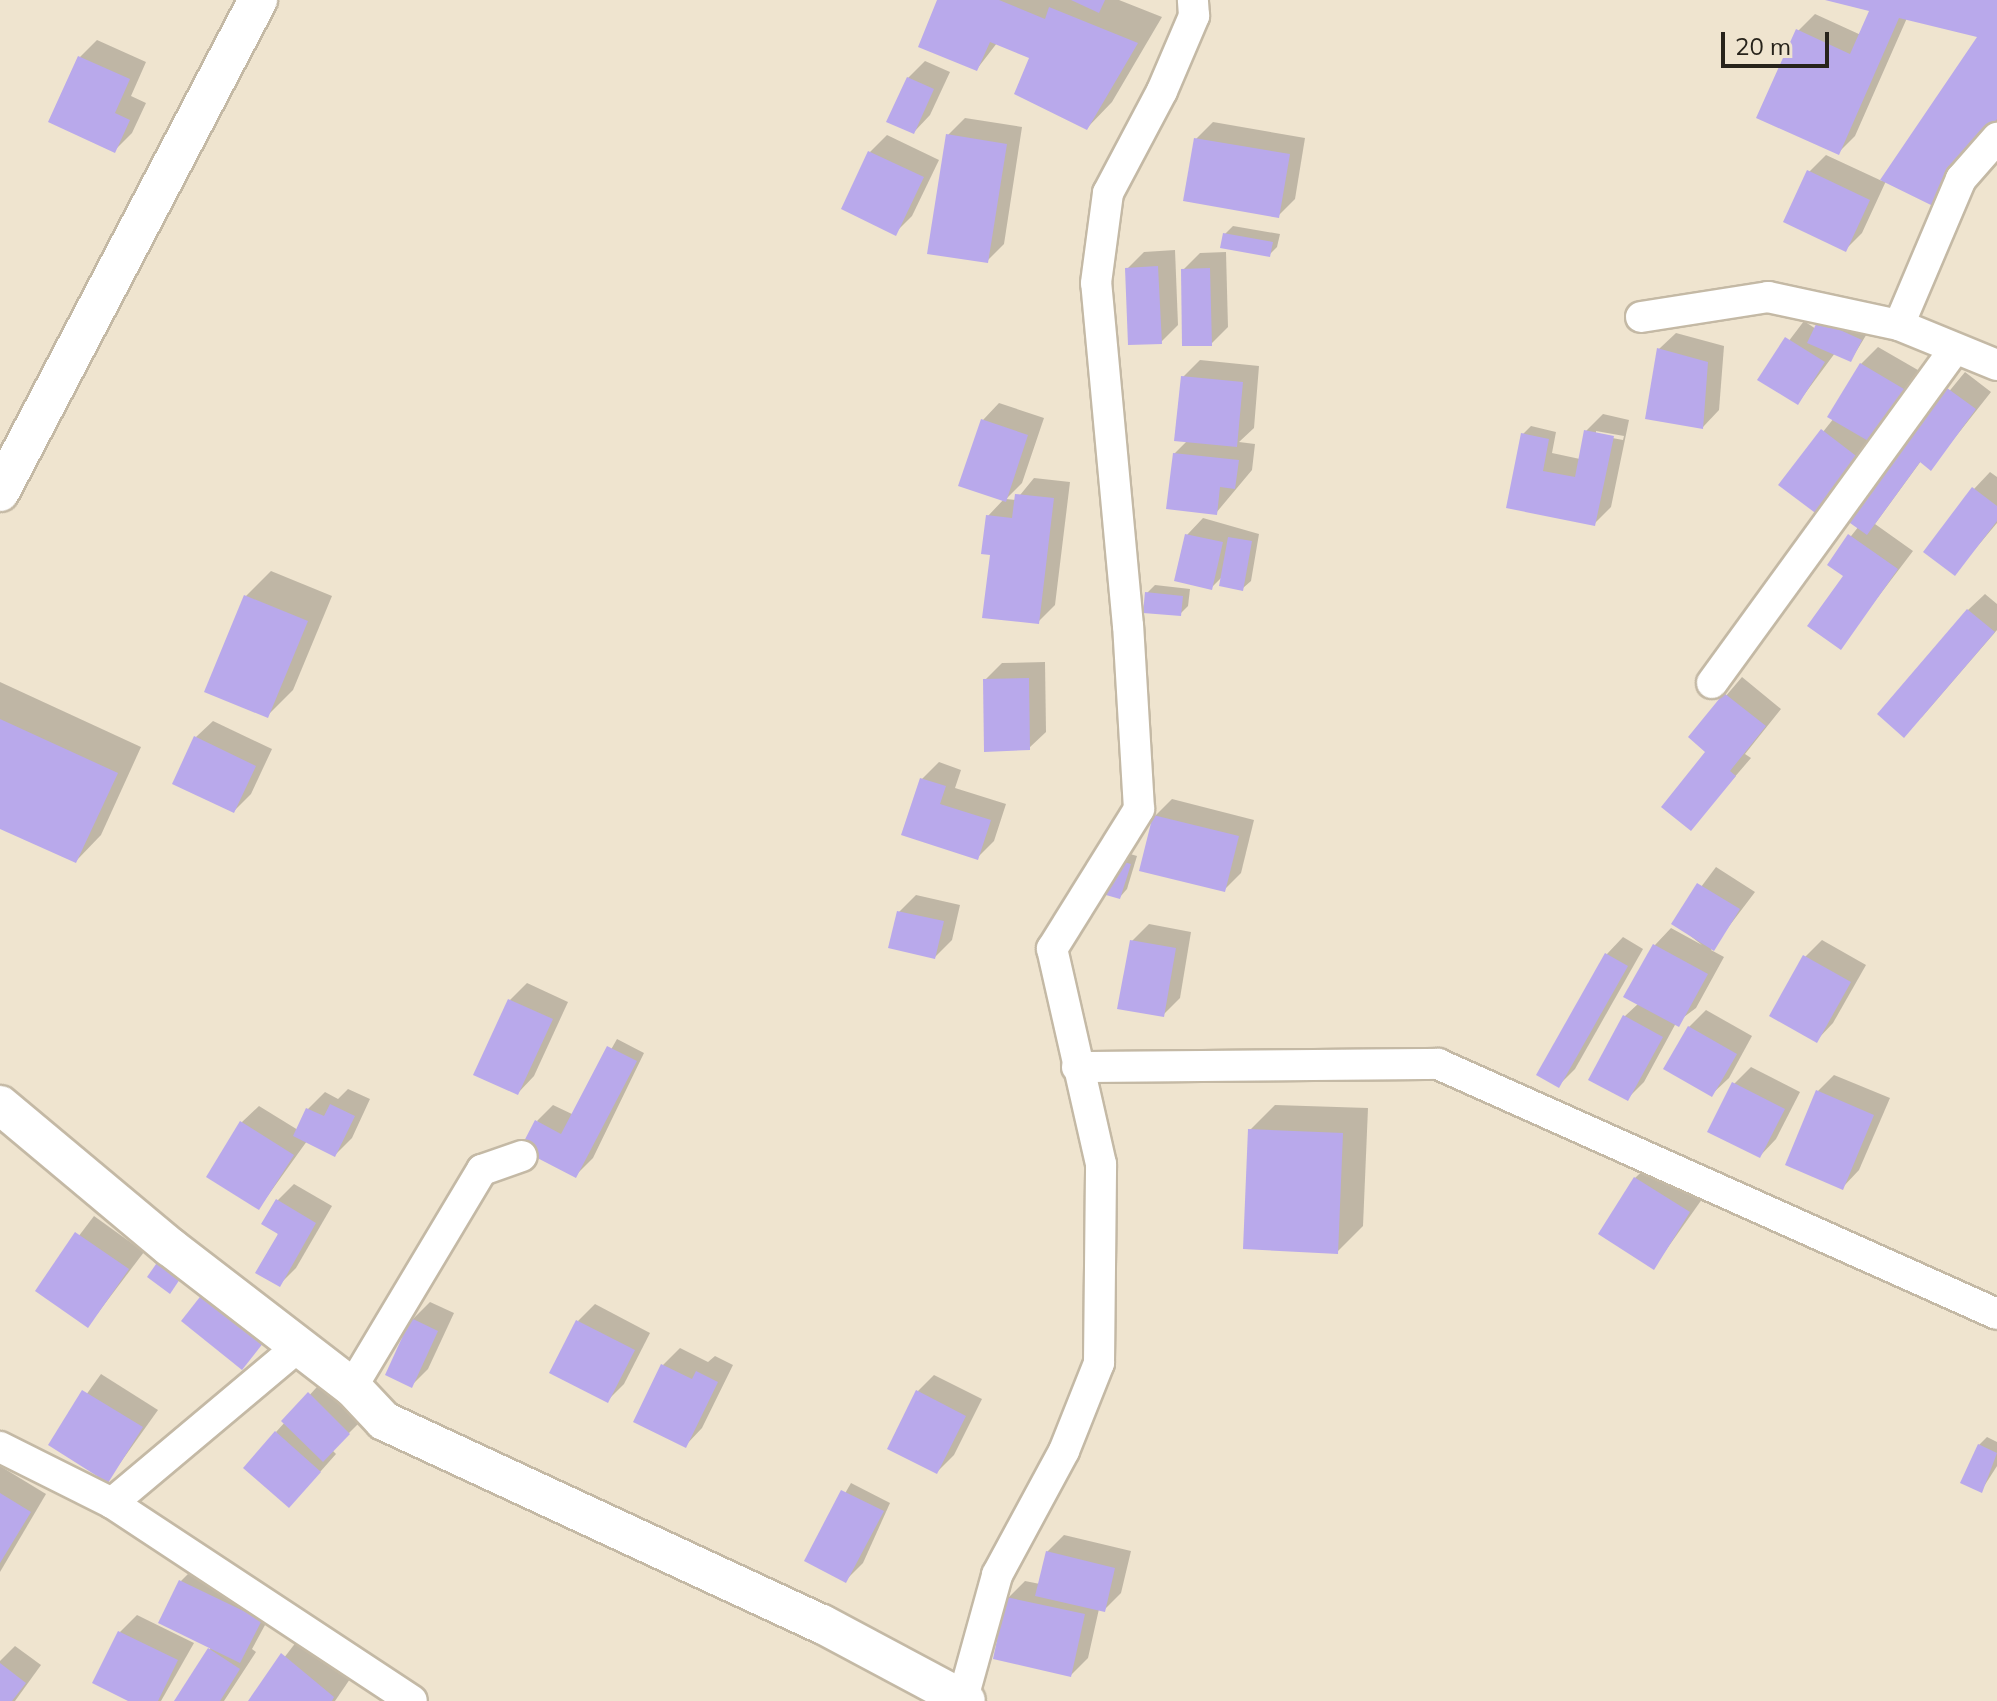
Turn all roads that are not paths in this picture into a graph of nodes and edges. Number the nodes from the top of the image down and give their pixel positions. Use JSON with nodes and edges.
{"nodes":[{"id":1,"x":258,"y":0,"type":"edge"},
{"id":2,"x":1193,"y":0,"type":"edge"},
{"id":3,"x":1997,"y":138,"type":"edge"},
{"id":4,"x":1641,"y":317,"type":"dead end"},
{"id":5,"x":1899,"y":325,"type":"junction"},
{"id":6,"x":1955,"y":349,"type":"junction"},
{"id":7,"x":1997,"y":365,"type":"edge"},
{"id":8,"x":0,"y":492,"type":"edge"},
{"id":9,"x":1712,"y":683,"type":"dead end"},
{"id":10,"x":1077,"y":1067,"type":"junction"},
{"id":11,"x":0,"y":1105,"type":"edge"},
{"id":12,"x":522,"y":1156,"type":"dead end"},
{"id":13,"x":1997,"y":1314,"type":"edge"},
{"id":14,"x":298,"y":1347,"type":"junction"},
{"id":15,"x":352,"y":1387,"type":"junction"},
{"id":16,"x":0,"y":1447,"type":"edge"},
{"id":17,"x":112,"y":1503,"type":"junction"},
{"id":18,"x":964,"y":1699,"type":"edge"},
{"id":19,"x":412,"y":1701,"type":"edge"}],
"edges":[{"from":1,"to":8,"type":"street"},
{"from":2,"to":10,"type":"street"},
{"from":3,"to":5,"type":"street"},
{"from":4,"to":5,"type":"street"},
{"from":5,"to":6,"type":"street"},
{"from":6,"to":7,"type":"street"},
{"from":6,"to":9,"type":"street"},
{"from":10,"to":13,"type":"street"},
{"from":10,"to":18,"type":"street"},
{"from":11,"to":14,"type":"street"},
{"from":12,"to":15,"type":"street"},
{"from":14,"to":15,"type":"street"},
{"from":14,"to":17,"type":"street"},
{"from":15,"to":18,"type":"street"},
{"from":16,"to":17,"type":"street"},
{"from":17,"to":19,"type":"street"}]}
